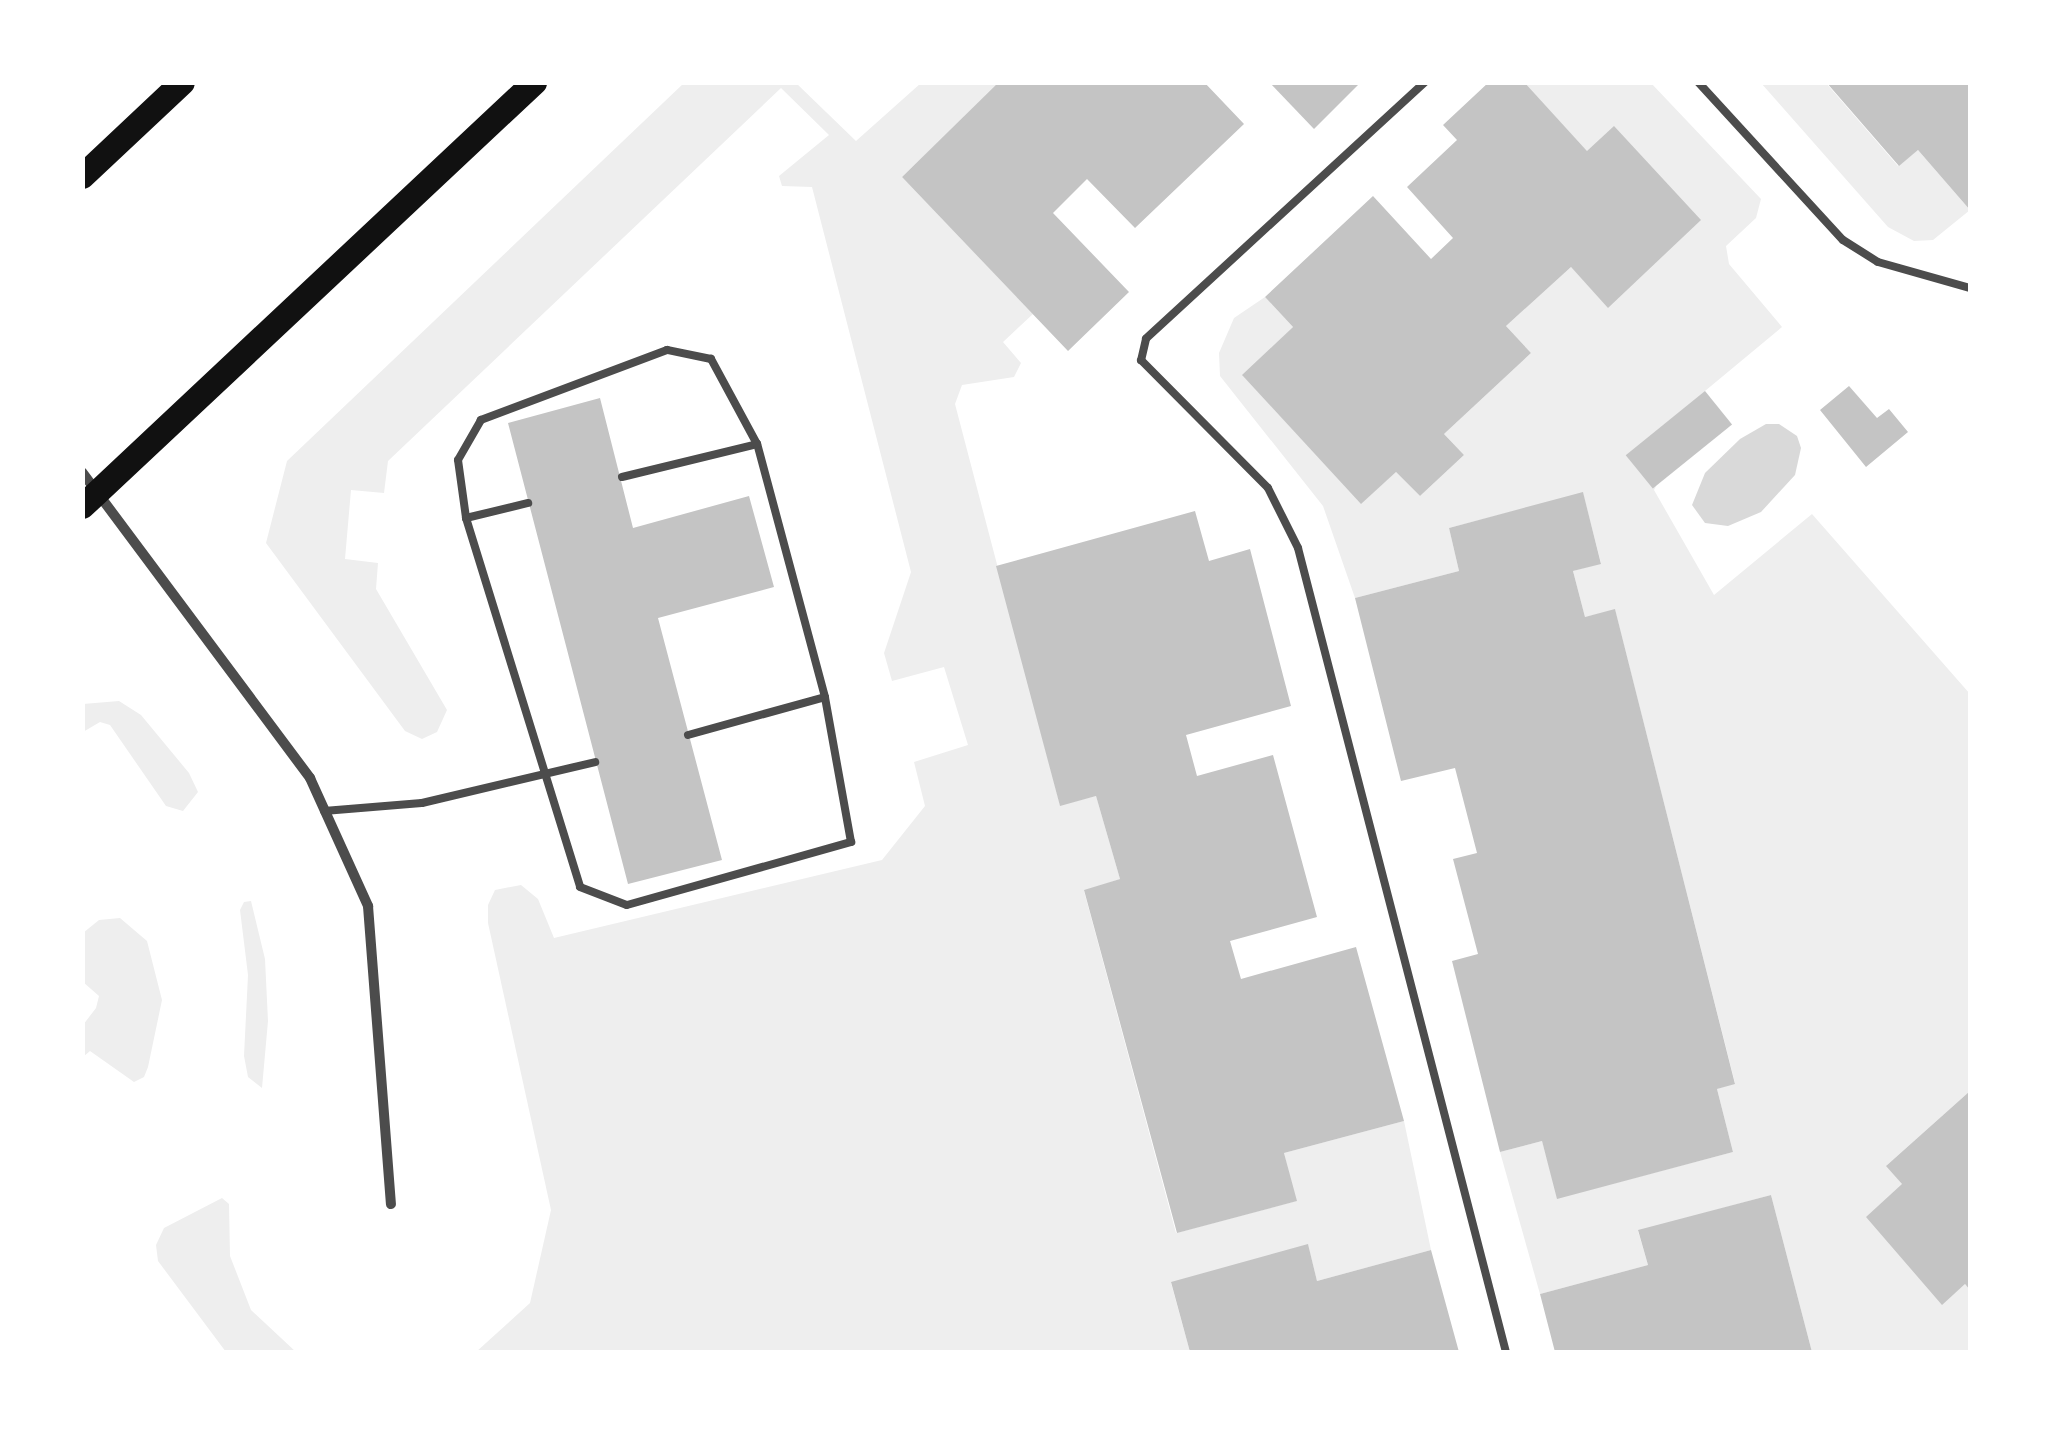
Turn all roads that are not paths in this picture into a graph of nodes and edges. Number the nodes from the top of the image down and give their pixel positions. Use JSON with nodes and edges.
{"nodes":[{"id":1,"x":182,"y":82,"type":"edge"},
{"id":2,"x":534,"y":82,"type":"edge"},
{"id":3,"x":1425,"y":82,"type":"edge"},
{"id":4,"x":1698,"y":82,"type":"edge"},
{"id":5,"x":82,"y":176,"type":"edge"},
{"id":6,"x":1970,"y":288,"type":"edge"},
{"id":7,"x":757,"y":444,"type":"junction"},
{"id":8,"x":622,"y":477,"type":"dead end"},
{"id":9,"x":88,"y":489,"type":"edge"},
{"id":10,"x":528,"y":503,"type":"dead end"},
{"id":11,"x":466,"y":518,"type":"junction"},
{"id":12,"x":825,"y":697,"type":"junction"},
{"id":13,"x":688,"y":735,"type":"dead end"},
{"id":14,"x":595,"y":762,"type":"dead end"},
{"id":15,"x":543,"y":776,"type":"junction"},
{"id":16,"x":324,"y":811,"type":"junction"},
{"id":17,"x":391,"y":1204,"type":"dead end"},
{"id":18,"x":1506,"y":1352,"type":"edge"}],
"edges":[{"from":1,"to":5,"type":"main road"},
{"from":2,"to":9,"type":"main road"},
{"from":3,"to":18,"type":"lane"},
{"from":4,"to":6,"type":"lane"},
{"from":7,"to":8,"type":"lane"},
{"from":7,"to":11,"type":"lane"},
{"from":7,"to":12,"type":"lane"},
{"from":9,"to":16,"type":"street"},
{"from":10,"to":11,"type":"lane"},
{"from":11,"to":15,"type":"lane"},
{"from":12,"to":13,"type":"lane"},
{"from":12,"to":15,"type":"lane"},
{"from":14,"to":15,"type":"lane"},
{"from":15,"to":16,"type":"lane"},
{"from":16,"to":17,"type":"street"}]}
